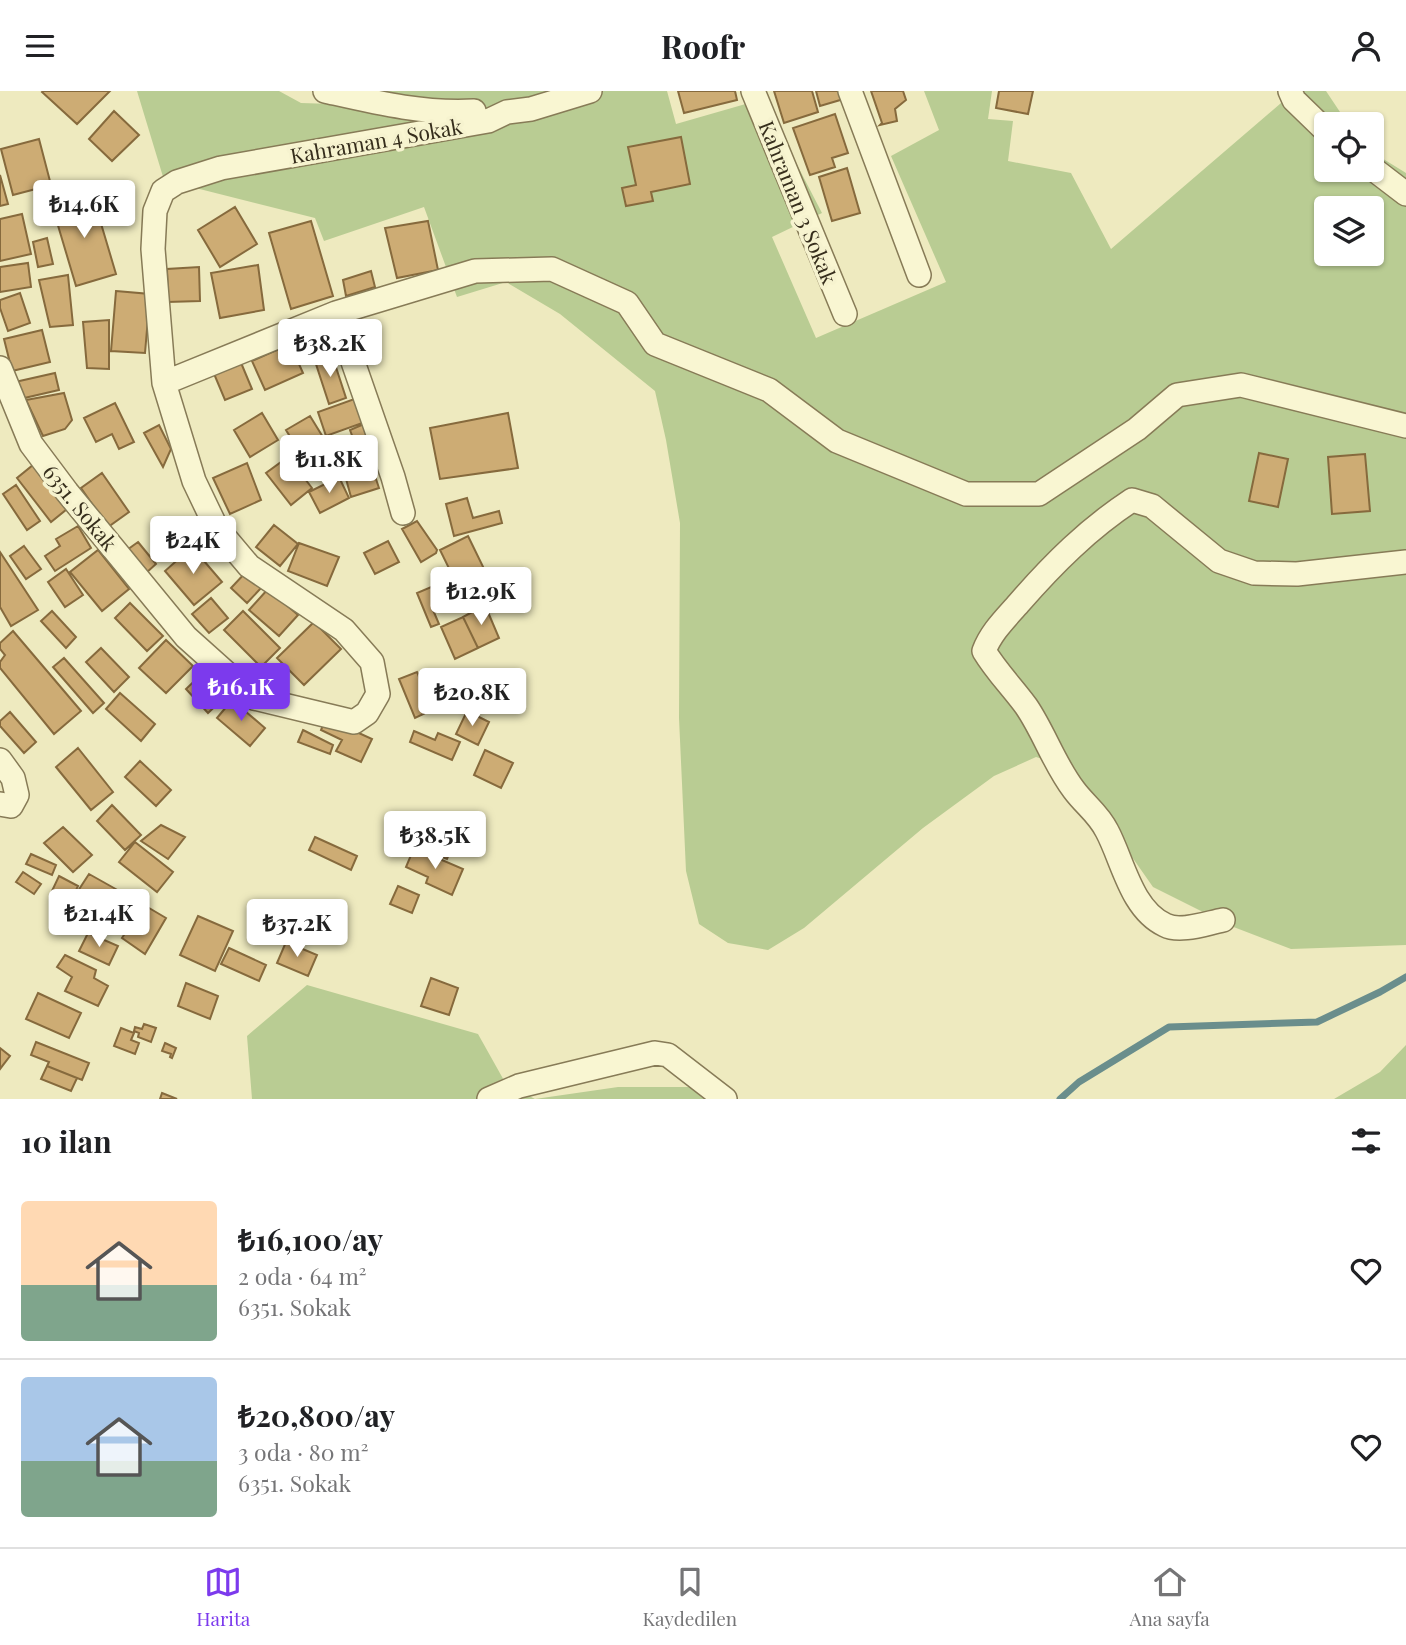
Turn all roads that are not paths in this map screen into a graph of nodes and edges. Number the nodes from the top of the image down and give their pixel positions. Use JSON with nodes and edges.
{"nodes":[{"id":1,"x":325,"y":91,"type":"edge"},
{"id":2,"x":590,"y":91,"type":"edge"},
{"id":3,"x":753,"y":91,"type":"edge"},
{"id":4,"x":850,"y":91,"type":"edge"},
{"id":5,"x":1290,"y":91,"type":"edge"},
{"id":6,"x":531,"y":109,"type":"junction"},
{"id":7,"x":1314,"y":119,"type":"edge"},
{"id":8,"x":1384,"y":178,"type":"edge"},
{"id":9,"x":1406,"y":194,"type":"edge"},
{"id":10,"x":919,"y":275,"type":"dead end"},
{"id":11,"x":335,"y":313,"type":"junction"},
{"id":12,"x":845,"y":314,"type":"dead end"},
{"id":13,"x":0,"y":368,"type":"edge"},
{"id":14,"x":163,"y":383,"type":"junction"},
{"id":15,"x":1406,"y":426,"type":"edge"},
{"id":16,"x":403,"y":513,"type":"dead end"},
{"id":17,"x":1406,"y":562,"type":"edge"},
{"id":18,"x":0,"y":760,"type":"edge"},
{"id":19,"x":0,"y":804,"type":"edge"},
{"id":20,"x":1223,"y":920,"type":"dead end"},
{"id":21,"x":489,"y":1099,"type":"edge"},
{"id":22,"x":725,"y":1099,"type":"edge"}],
"edges":[{"from":1,"to":6,"type":"street"},
{"from":2,"to":6,"type":"street","name":"Kahraman 4 Sokak"},
{"from":3,"to":12,"type":"street","name":"Kahraman 3 Sokak"},
{"from":4,"to":10,"type":"street"},
{"from":5,"to":7,"type":"street"},
{"from":6,"to":14,"type":"street","name":"Kahraman 4 Sokak"},
{"from":8,"to":9,"type":"street"},
{"from":11,"to":14,"type":"street"},
{"from":11,"to":15,"type":"street"},
{"from":11,"to":16,"type":"street"},
{"from":13,"to":14,"type":"street","name":"6351. Sokak"},
{"from":17,"to":20,"type":"street"},
{"from":18,"to":19,"type":"street"},
{"from":21,"to":22,"type":"street"}]}
